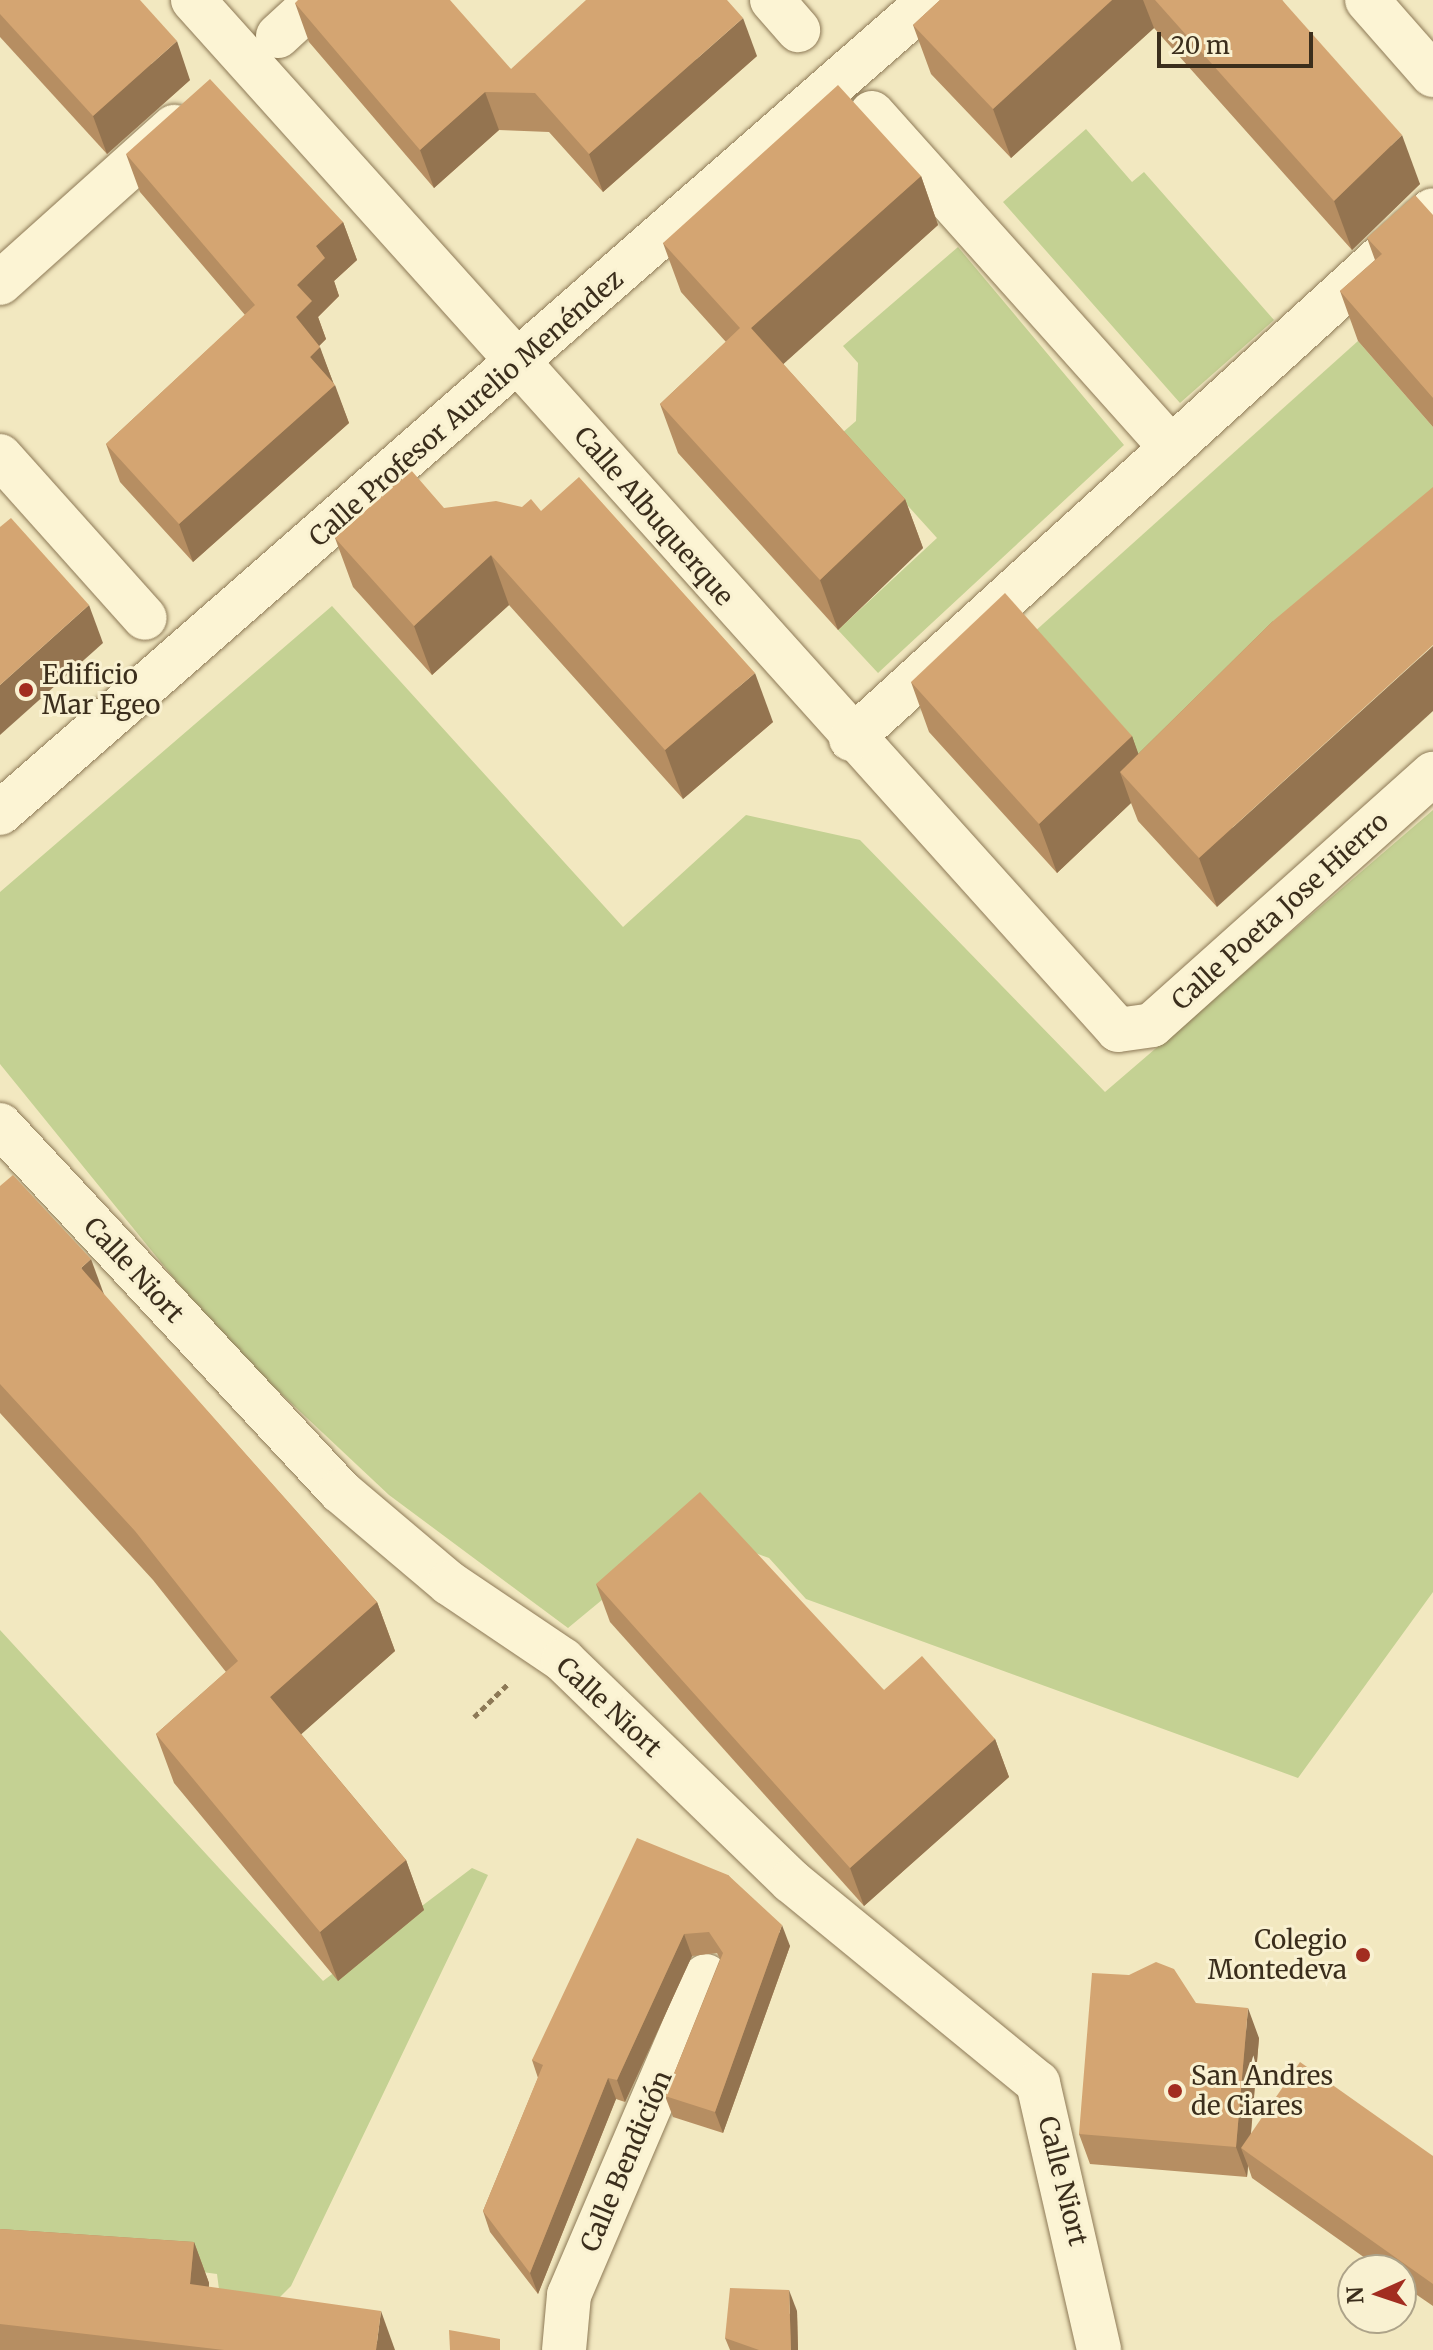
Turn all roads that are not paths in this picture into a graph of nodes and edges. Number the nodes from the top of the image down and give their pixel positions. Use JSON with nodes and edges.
{"nodes":[{"id":1,"x":193,"y":0,"type":"edge"},
{"id":2,"x":317,"y":0,"type":"edge"},
{"id":3,"x":930,"y":0,"type":"edge"},
{"id":4,"x":1367,"y":0,"type":"edge"},
{"id":5,"x":278,"y":36,"type":"dead end"},
{"id":6,"x":1433,"y":75,"type":"edge"},
{"id":7,"x":209,"y":96,"type":"edge"},
{"id":8,"x":872,"y":113,"type":"dead end"},
{"id":9,"x":1433,"y":210,"type":"edge"},
{"id":10,"x":0,"y":283,"type":"edge"},
{"id":11,"x":517,"y":362,"type":"junction"},
{"id":12,"x":1171,"y":448,"type":"junction"},
{"id":13,"x":0,"y":456,"type":"edge"},
{"id":14,"x":145,"y":618,"type":"dead end"},
{"id":15,"x":851,"y":739,"type":"junction"},
{"id":16,"x":1433,"y":774,"type":"edge"},
{"id":17,"x":0,"y":813,"type":"edge"},
{"id":18,"x":1118,"y":1030,"type":"joint"},
{"id":19,"x":0,"y":1125,"type":"edge"},
{"id":20,"x":706,"y":1976,"type":"dead end"},
{"id":21,"x":564,"y":2350,"type":"edge"},
{"id":22,"x":1099,"y":2350,"type":"edge"}],
"edges":[{"from":1,"to":11,"type":"street","name":"Calle Albuquerque"},
{"from":2,"to":5,"type":"street"},
{"from":3,"to":11,"type":"street","name":"Calle Profesor Aurelio Menéndez"},
{"from":4,"to":6,"type":"street"},
{"from":7,"to":10,"type":"street"},
{"from":8,"to":12,"type":"street"},
{"from":9,"to":12,"type":"street"},
{"from":11,"to":15,"type":"street","name":"Calle Albuquerque"},
{"from":11,"to":17,"type":"street","name":"Calle Profesor Aurelio Menéndez"},
{"from":12,"to":15,"type":"street"},
{"from":13,"to":14,"type":"street"},
{"from":15,"to":18,"type":"street","name":"Calle Albuquerque"},
{"from":16,"to":18,"type":"street","name":"Calle Poeta Jose Hierro"},
{"from":19,"to":22,"type":"street","name":"Calle Niort"},
{"from":20,"to":21,"type":"street","name":"Calle Bendición"}]}
